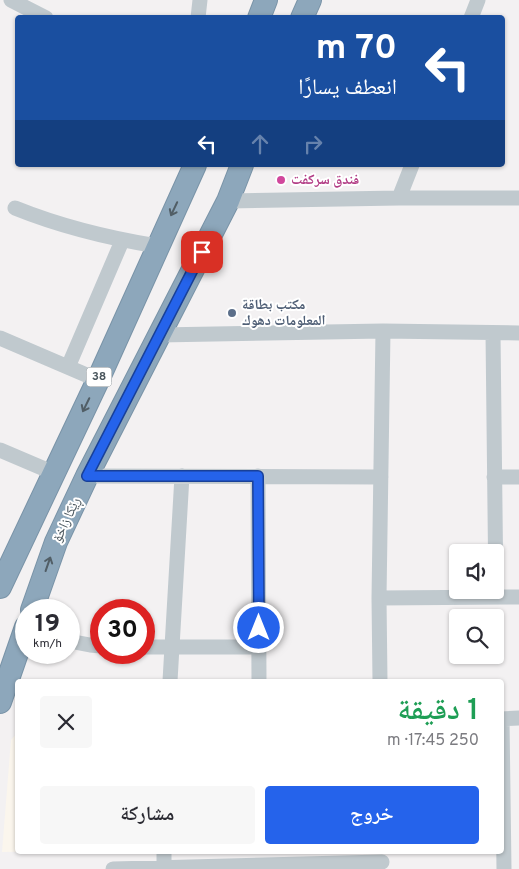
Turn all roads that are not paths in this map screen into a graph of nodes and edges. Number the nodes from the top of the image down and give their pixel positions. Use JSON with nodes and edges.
{"nodes":[{"id":1,"x":11,"y":0,"type":"edge"},
{"id":2,"x":200,"y":0,"type":"edge"},
{"id":3,"x":266,"y":0,"type":"edge"},
{"id":4,"x":310,"y":0,"type":"edge"},
{"id":5,"x":478,"y":0,"type":"edge"},
{"id":6,"x":40,"y":15,"type":"edge"},
{"id":7,"x":198,"y":15,"type":"edge"},
{"id":8,"x":260,"y":15,"type":"edge"},
{"id":9,"x":303,"y":15,"type":"edge"},
{"id":10,"x":472,"y":15,"type":"edge"},
{"id":11,"x":193,"y":167,"type":"edge"},
{"id":12,"x":241,"y":167,"type":"edge"},
{"id":13,"x":411,"y":167,"type":"edge"},
{"id":14,"x":399,"y":198,"type":"junction"},
{"id":15,"x":519,"y":198,"type":"edge"},
{"id":16,"x":228,"y":201,"type":"junction"},
{"id":17,"x":15,"y":208,"type":"dead end"},
{"id":18,"x":122,"y":240,"type":"junction"},
{"id":19,"x":157,"y":246,"type":"junction"},
{"id":20,"x":383,"y":331,"type":"junction"},
{"id":21,"x":493,"y":333,"type":"junction"},
{"id":22,"x":519,"y":334,"type":"edge"},
{"id":23,"x":159,"y":335,"type":"junction"},
{"id":24,"x":0,"y":338,"type":"edge"},
{"id":25,"x":68,"y":367,"type":"junction"},
{"id":26,"x":98,"y":380,"type":"junction"},
{"id":27,"x":0,"y":450,"type":"edge"},
{"id":28,"x":54,"y":472,"type":"junction"},
{"id":29,"x":87,"y":476,"type":"junction"},
{"id":30,"x":182,"y":476,"type":"junction"},
{"id":31,"x":258,"y":476,"type":"junction"},
{"id":32,"x":519,"y":476,"type":"edge"},
{"id":33,"x":381,"y":477,"type":"junction"},
{"id":34,"x":494,"y":477,"type":"junction"},
{"id":35,"x":495,"y":544,"type":"edge"},
{"id":36,"x":6,"y":559,"type":"edge"},
{"id":37,"x":0,"y":588,"type":"edge"},
{"id":38,"x":519,"y":597,"type":"edge"},
{"id":39,"x":379,"y":598,"type":"junction"},
{"id":40,"x":449,"y":598,"type":"edge"},
{"id":41,"x":504,"y":598,"type":"edge"},
{"id":42,"x":36,"y":599,"type":"edge"},
{"id":43,"x":155,"y":647,"type":"edge"},
{"id":44,"x":259,"y":647,"type":"junction"},
{"id":45,"x":171,"y":648,"type":"junction"},
{"id":46,"x":15,"y":660,"type":"edge"},
{"id":47,"x":170,"y":679,"type":"edge"},
{"id":48,"x":259,"y":679,"type":"edge"},
{"id":49,"x":380,"y":679,"type":"edge"},
{"id":50,"x":0,"y":702,"type":"edge"},
{"id":51,"x":519,"y":718,"type":"edge"},
{"id":52,"x":504,"y":719,"type":"edge"},
{"id":53,"x":164,"y":854,"type":"edge"},
{"id":54,"x":504,"y":854,"type":"edge"},
{"id":55,"x":260,"y":858,"type":"edge"},
{"id":56,"x":382,"y":861,"type":"edge"},
{"id":57,"x":164,"y":868,"type":"edge"},
{"id":58,"x":519,"y":868,"type":"edge"},
{"id":59,"x":113,"y":869,"type":"edge"},
{"id":60,"x":504,"y":869,"type":"edge"}],
"edges":[{"from":1,"to":6,"type":"street"},
{"from":2,"to":7,"type":"street"},
{"from":3,"to":8,"type":"highway"},
{"from":4,"to":9,"type":"highway"},
{"from":5,"to":10,"type":"street"},
{"from":11,"to":19,"type":"highway","number":"38","one_way":true},
{"from":12,"to":16,"type":"highway","name":"ڕێکا زاخۆ","number":"38"},
{"from":13,"to":14,"type":"street"},
{"from":14,"to":15,"type":"street"},
{"from":14,"to":16,"type":"street"},
{"from":16,"to":23,"type":"highway","name":"ڕێکا زاخۆ","number":"38"},
{"from":17,"to":18,"type":"street"},
{"from":18,"to":19,"type":"street"},
{"from":18,"to":25,"type":"street"},
{"from":19,"to":26,"type":"highway","number":"38"},
{"from":20,"to":21,"type":"street"},
{"from":20,"to":23,"type":"street"},
{"from":20,"to":33,"type":"street"},
{"from":21,"to":22,"type":"street"},
{"from":21,"to":34,"type":"street"},
{"from":23,"to":29,"type":"highway","name":"ڕێکا زاخۆ","number":"38"},
{"from":24,"to":25,"type":"street"},
{"from":25,"to":26,"type":"street"},
{"from":26,"to":28,"type":"highway","number":"38","one_way":true},
{"from":27,"to":28,"type":"street"},
{"from":28,"to":36,"type":"highway","number":"38"},
{"from":29,"to":30,"type":"street"},
{"from":42,"to":29,"type":"highway","name":"ڕێکا زاخۆ","number":"38","one_way":true},
{"from":30,"to":31,"type":"street"},
{"from":30,"to":45,"type":"street"},
{"from":31,"to":33,"type":"street"},
{"from":31,"to":44,"type":"street"},
{"from":32,"to":34,"type":"street"},
{"from":33,"to":39,"type":"street"},
{"from":34,"to":35,"type":"street"},
{"from":36,"to":37,"type":"highway","number":"38"},
{"from":38,"to":41,"type":"street"},
{"from":39,"to":40,"type":"street"},
{"from":39,"to":49,"type":"street"},
{"from":43,"to":45,"type":"street"},
{"from":44,"to":45,"type":"street"},
{"from":44,"to":48,"type":"street"},
{"from":45,"to":47,"type":"street"},
{"from":46,"to":50,"type":"highway"},
{"from":51,"to":52,"type":"street"},
{"from":53,"to":57,"type":"street"},
{"from":54,"to":60,"type":"street"},
{"from":55,"to":56,"type":"street"},
{"from":55,"to":57,"type":"street"},
{"from":57,"to":59,"type":"street"},
{"from":58,"to":60,"type":"street"}]}
